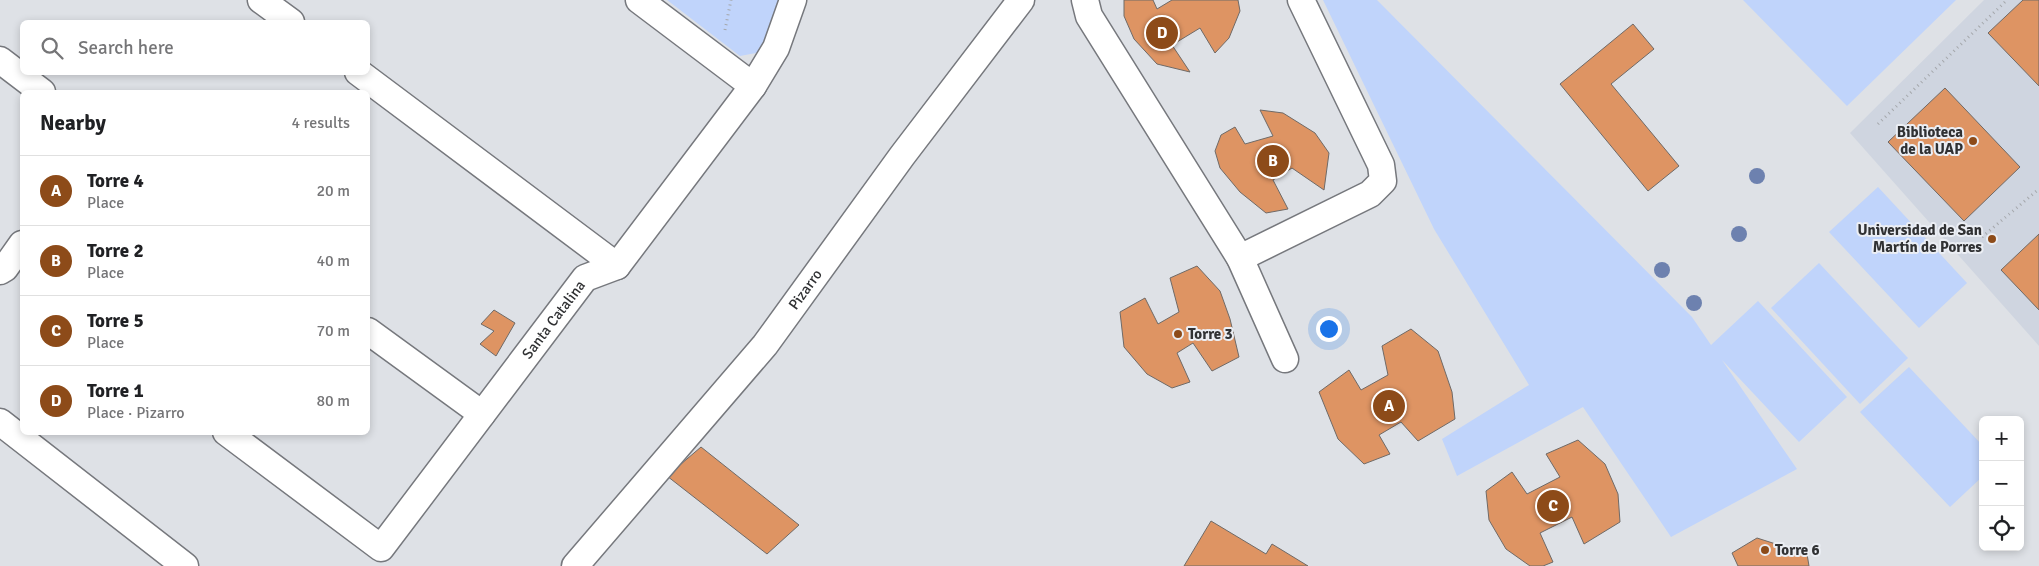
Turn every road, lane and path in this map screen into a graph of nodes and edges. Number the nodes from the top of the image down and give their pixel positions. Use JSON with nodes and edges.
{"nodes":[{"id":1,"x":261,"y":0,"type":"edge"},
{"id":2,"x":639,"y":0,"type":"edge"},
{"id":3,"x":731,"y":0,"type":"edge"},
{"id":4,"x":793,"y":0,"type":"edge"},
{"id":5,"x":1021,"y":0,"type":"edge"},
{"id":6,"x":1085,"y":0,"type":"edge"},
{"id":7,"x":1301,"y":0,"type":"edge"},
{"id":8,"x":2007,"y":0,"type":"edge"},
{"id":9,"x":288,"y":20,"type":"edge"},
{"id":10,"x":725,"y":30,"type":"dead end"},
{"id":11,"x":0,"y":60,"type":"edge"},
{"id":12,"x":362,"y":75,"type":"edge"},
{"id":13,"x":752,"y":86,"type":"junction"},
{"id":14,"x":39,"y":90,"type":"edge"},
{"id":15,"x":1878,"y":124,"type":"dead end"},
{"id":16,"x":2039,"y":189,"type":"edge"},
{"id":17,"x":1982,"y":237,"type":"dead end"},
{"id":18,"x":20,"y":248,"type":"edge"},
{"id":19,"x":1240,"y":258,"type":"junction"},
{"id":20,"x":617,"y":266,"type":"junction"},
{"id":21,"x":9,"y":273,"type":"edge"},
{"id":22,"x":370,"y":332,"type":"edge"},
{"id":23,"x":1285,"y":359,"type":"dead end"},
{"id":24,"x":482,"y":414,"type":"junction"},
{"id":25,"x":0,"y":422,"type":"edge"},
{"id":26,"x":230,"y":435,"type":"edge"},
{"id":27,"x":186,"y":566,"type":"edge"},
{"id":28,"x":575,"y":566,"type":"edge"}],
"edges":[{"from":1,"to":9,"type":"street"},
{"from":2,"to":13,"type":"street"},
{"from":3,"to":10,"type":"path"},
{"from":4,"to":13,"type":"street"},
{"from":5,"to":28,"type":"street","name":"Pizarro"},
{"from":6,"to":19,"type":"street"},
{"from":7,"to":19,"type":"street"},
{"from":8,"to":15,"type":"path"},
{"from":11,"to":14,"type":"street"},
{"from":12,"to":20,"type":"street"},
{"from":13,"to":20,"type":"street"},
{"from":16,"to":17,"type":"path"},
{"from":18,"to":21,"type":"street"},
{"from":19,"to":23,"type":"street"},
{"from":20,"to":24,"type":"street","name":"Santa Catalina"},
{"from":22,"to":24,"type":"street"},
{"from":24,"to":26,"type":"street","name":"Santa Catalina"},
{"from":25,"to":27,"type":"street"}]}
